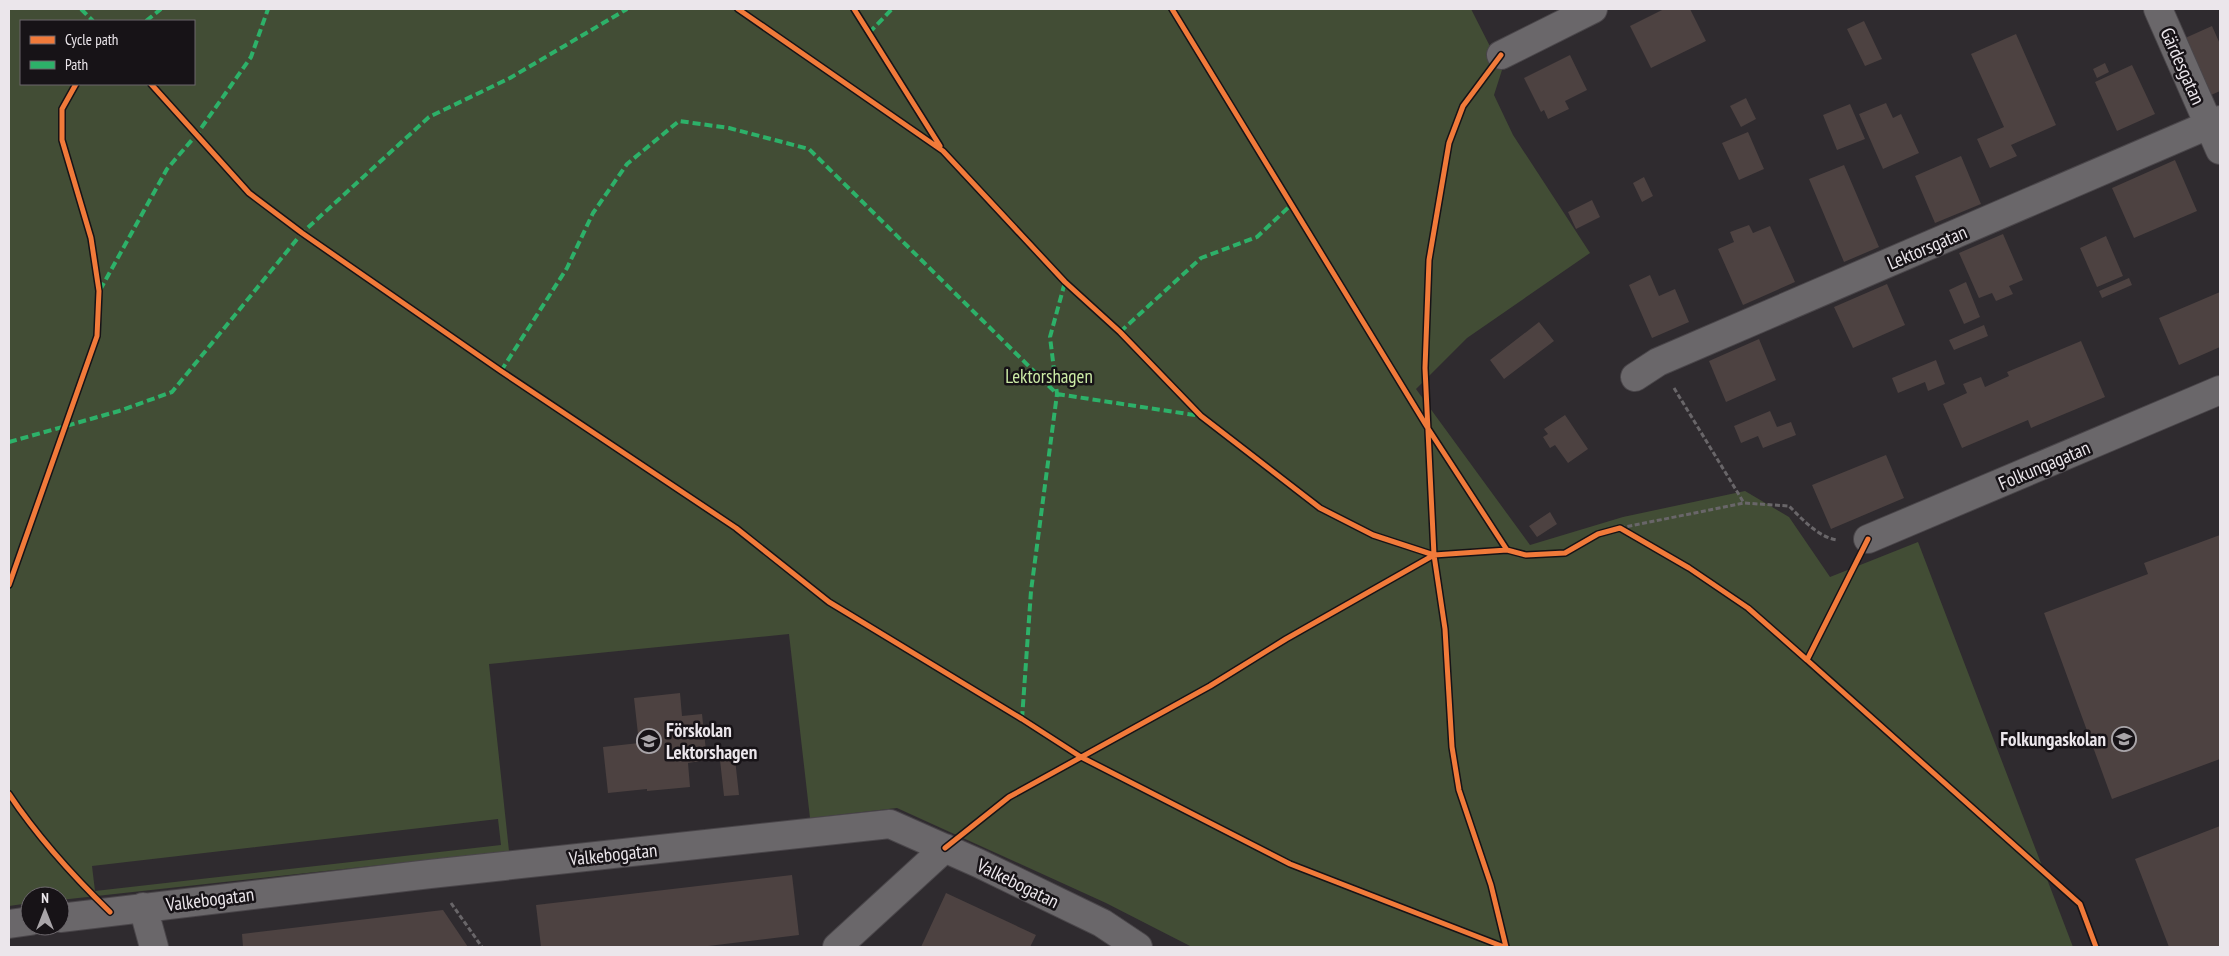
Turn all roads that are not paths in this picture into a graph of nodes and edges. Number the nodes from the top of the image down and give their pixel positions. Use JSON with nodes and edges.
{"nodes":[{"id":1,"x":1593,"y":9,"type":"edge"},
{"id":2,"x":2158,"y":9,"type":"edge"},
{"id":3,"x":1501,"y":55,"type":"dead end"},
{"id":4,"x":2215,"y":122,"type":"edge"},
{"id":5,"x":2220,"y":150,"type":"edge"},
{"id":6,"x":1635,"y":377,"type":"dead end"},
{"id":7,"x":2220,"y":390,"type":"edge"},
{"id":8,"x":1868,"y":539,"type":"road end"},
{"id":9,"x":945,"y":848,"type":"junction"},
{"id":10,"x":143,"y":907,"type":"junction"},
{"id":11,"x":70,"y":917,"type":"edge"},
{"id":12,"x":154,"y":947,"type":"edge"},
{"id":13,"x":837,"y":947,"type":"edge"},
{"id":14,"x":1138,"y":947,"type":"edge"}],
"edges":[{"from":1,"to":3,"type":"street"},
{"from":2,"to":4,"type":"street","name":"Gärdesgatan"},
{"from":4,"to":5,"type":"street","name":"Gärdesgatan"},
{"from":4,"to":6,"type":"street","name":"Lektorsgatan"},
{"from":7,"to":8,"type":"street","name":"Folkungagatan"},
{"from":9,"to":10,"type":"street","name":"Valkebogatan"},
{"from":9,"to":13,"type":"street"},
{"from":9,"to":14,"type":"street","name":"Valkebogatan"},
{"from":10,"to":11,"type":"street","name":"Valkebogatan"},
{"from":10,"to":12,"type":"street"}]}
